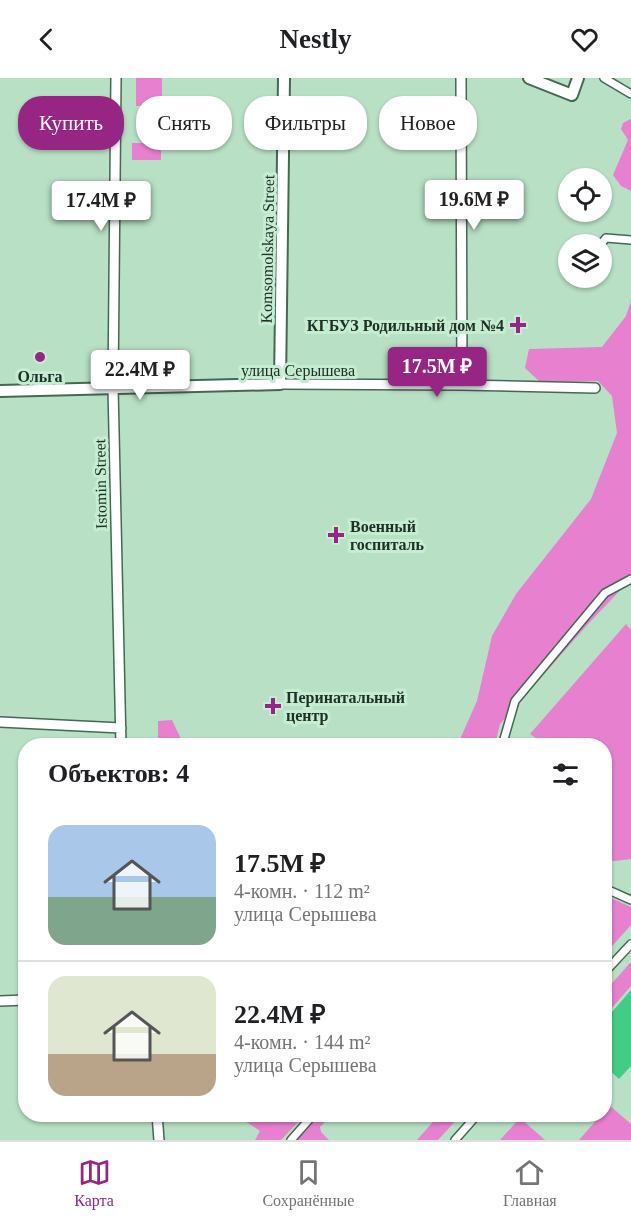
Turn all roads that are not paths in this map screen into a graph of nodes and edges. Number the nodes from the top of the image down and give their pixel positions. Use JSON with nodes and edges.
{"nodes":[{"id":1,"x":116,"y":78,"type":"edge"},
{"id":2,"x":284,"y":78,"type":"edge"},
{"id":3,"x":461,"y":78,"type":"edge"},
{"id":4,"x":530,"y":78,"type":"edge"},
{"id":5,"x":578,"y":78,"type":"edge"},
{"id":6,"x":604,"y":78,"type":"edge"},
{"id":7,"x":631,"y":94,"type":"edge"},
{"id":8,"x":612,"y":238,"type":"edge"},
{"id":9,"x":631,"y":240,"type":"edge"},
{"id":10,"x":280,"y":384,"type":"junction"},
{"id":11,"x":462,"y":385,"type":"junction"},
{"id":12,"x":113,"y":387,"type":"junction"},
{"id":13,"x":595,"y":388,"type":"dead end"},
{"id":14,"x":0,"y":391,"type":"edge"},
{"id":15,"x":631,"y":579,"type":"edge"},
{"id":16,"x":0,"y":722,"type":"edge"},
{"id":17,"x":121,"y":728,"type":"junction"},
{"id":18,"x":121,"y":738,"type":"edge"},
{"id":19,"x":504,"y":738,"type":"edge"},
{"id":20,"x":612,"y":892,"type":"edge"},
{"id":21,"x":631,"y":900,"type":"edge"},
{"id":22,"x":631,"y":944,"type":"edge"},
{"id":23,"x":612,"y":964,"type":"edge"},
{"id":24,"x":18,"y":1000,"type":"edge"},
{"id":25,"x":0,"y":1001,"type":"edge"},
{"id":26,"x":158,"y":1122,"type":"edge"},
{"id":27,"x":307,"y":1122,"type":"edge"},
{"id":28,"x":471,"y":1122,"type":"edge"},
{"id":29,"x":159,"y":1140,"type":"edge"},
{"id":30,"x":291,"y":1140,"type":"edge"},
{"id":31,"x":455,"y":1140,"type":"edge"}],
"edges":[{"from":1,"to":12,"type":"street","name":"Istomin Street"},
{"from":2,"to":10,"type":"street","name":"Komsomolskaya Street"},
{"from":3,"to":11,"type":"street"},
{"from":4,"to":5,"type":"street"},
{"from":6,"to":7,"type":"street"},
{"from":8,"to":9,"type":"street"},
{"from":10,"to":11,"type":"street","name":"улица Серышева"},
{"from":10,"to":12,"type":"street","name":"улица Серышева"},
{"from":11,"to":13,"type":"street","name":"улица Серышева"},
{"from":12,"to":14,"type":"street","name":"улица Серышева"},
{"from":12,"to":17,"type":"street","name":"Istomin Street"},
{"from":15,"to":19,"type":"street"},
{"from":16,"to":17,"type":"street"},
{"from":17,"to":18,"type":"street","name":"Istomin Street"},
{"from":20,"to":21,"type":"street"},
{"from":22,"to":23,"type":"street"},
{"from":24,"to":25,"type":"street"},
{"from":26,"to":29,"type":"street"},
{"from":27,"to":30,"type":"street"},
{"from":28,"to":31,"type":"street"}]}
